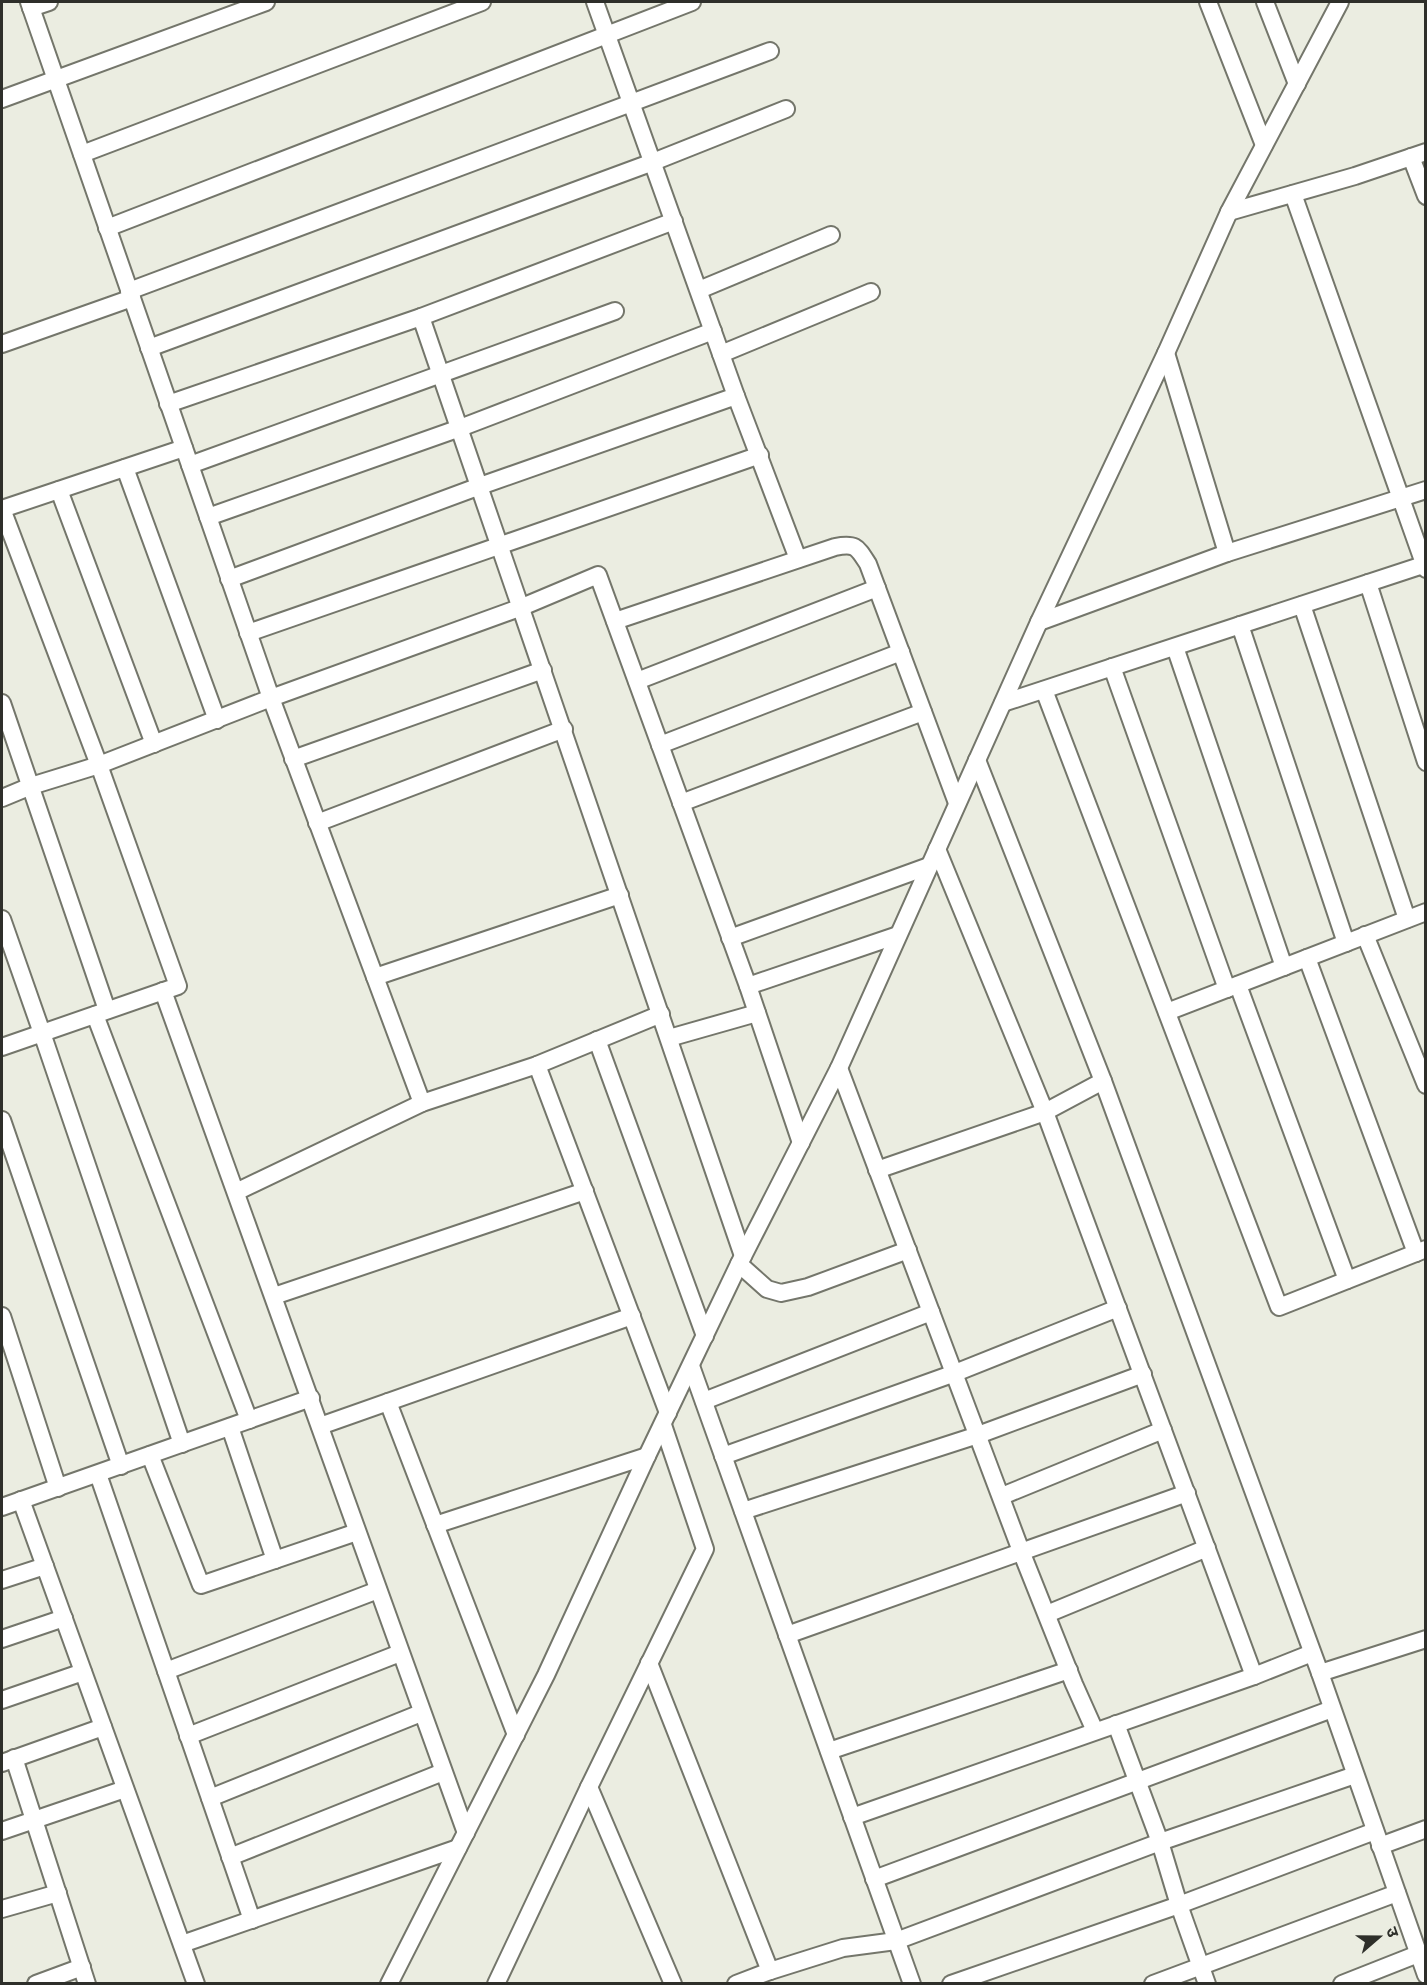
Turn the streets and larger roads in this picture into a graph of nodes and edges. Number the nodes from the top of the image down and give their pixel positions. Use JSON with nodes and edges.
{"nodes":[{"id":1,"x":49,"y":2,"type":"edge"},
{"id":2,"x":266,"y":2,"type":"edge"},
{"id":3,"x":482,"y":2,"type":"edge"},
{"id":4,"x":595,"y":2,"type":"edge"},
{"id":5,"x":692,"y":2,"type":"edge"},
{"id":6,"x":1208,"y":2,"type":"edge"},
{"id":7,"x":1265,"y":2,"type":"edge"},
{"id":8,"x":1341,"y":2,"type":"edge"},
{"id":9,"x":30,"y":5,"type":"edge"},
{"id":10,"x":607,"y":34,"type":"junction"},
{"id":11,"x":770,"y":51,"type":"dead end"},
{"id":12,"x":56,"y":78,"type":"junction"},
{"id":13,"x":1297,"y":84,"type":"junction"},
{"id":14,"x":2,"y":99,"type":"edge"},
{"id":15,"x":631,"y":103,"type":"junction"},
{"id":16,"x":786,"y":109,"type":"dead end"},
{"id":17,"x":1264,"y":145,"type":"junction"},
{"id":18,"x":82,"y":154,"type":"junction"},
{"id":19,"x":1418,"y":154,"type":"edge"},
{"id":20,"x":653,"y":162,"type":"junction"},
{"id":21,"x":1293,"y":194,"type":"junction"},
{"id":22,"x":1425,"y":196,"type":"edge"},
{"id":23,"x":1229,"y":212,"type":"junction"},
{"id":24,"x":674,"y":221,"type":"junction"},
{"id":25,"x":108,"y":228,"type":"junction"},
{"id":26,"x":831,"y":235,"type":"dead end"},
{"id":27,"x":699,"y":290,"type":"junction"},
{"id":28,"x":871,"y":292,"type":"dead end"},
{"id":29,"x":130,"y":294,"type":"junction"},
{"id":30,"x":615,"y":311,"type":"dead end"},
{"id":31,"x":421,"y":317,"type":"junction"},
{"id":32,"x":713,"y":331,"type":"junction"},
{"id":33,"x":2,"y":344,"type":"edge"},
{"id":34,"x":149,"y":348,"type":"junction"},
{"id":35,"x":1166,"y":353,"type":"junction"},
{"id":36,"x":721,"y":354,"type":"junction"},
{"id":37,"x":440,"y":373,"type":"junction"},
{"id":38,"x":736,"y":396,"type":"junction"},
{"id":39,"x":168,"y":404,"type":"junction"},
{"id":40,"x":460,"y":428,"type":"junction"},
{"id":41,"x":184,"y":448,"type":"junction"},
{"id":42,"x":760,"y":455,"type":"junction"},
{"id":43,"x":190,"y":465,"type":"junction"},
{"id":44,"x":125,"y":468,"type":"junction"},
{"id":45,"x":480,"y":486,"type":"junction"},
{"id":46,"x":58,"y":490,"type":"junction"},
{"id":47,"x":1425,"y":490,"type":"edge"},
{"id":48,"x":1399,"y":498,"type":"junction"},
{"id":49,"x":2,"y":509,"type":"edge"},
{"id":50,"x":208,"y":517,"type":"junction"},
{"id":51,"x":500,"y":544,"type":"junction"},
{"id":52,"x":1227,"y":553,"type":"junction"},
{"id":53,"x":798,"y":559,"type":"junction"},
{"id":54,"x":1425,"y":566,"type":"edge"},
{"id":55,"x":229,"y":579,"type":"junction"},
{"id":56,"x":1368,"y":583,"type":"junction"},
{"id":57,"x":877,"y":588,"type":"junction"},
{"id":58,"x":1302,"y":605,"type":"junction"},
{"id":59,"x":522,"y":607,"type":"junction"},
{"id":60,"x":615,"y":621,"type":"junction"},
{"id":61,"x":1039,"y":622,"type":"junction"},
{"id":62,"x":1240,"y":625,"type":"junction"},
{"id":63,"x":248,"y":633,"type":"junction"},
{"id":64,"x":1175,"y":647,"type":"junction"},
{"id":65,"x":901,"y":652,"type":"junction"},
{"id":66,"x":1112,"y":667,"type":"junction"},
{"id":67,"x":543,"y":670,"type":"junction"},
{"id":68,"x":637,"y":681,"type":"junction"},
{"id":69,"x":1044,"y":690,"type":"junction"},
{"id":70,"x":271,"y":698,"type":"junction"},
{"id":71,"x":2,"y":703,"type":"edge"},
{"id":72,"x":1003,"y":703,"type":"junction"},
{"id":73,"x":923,"y":712,"type":"junction"},
{"id":74,"x":217,"y":720,"type":"junction"},
{"id":75,"x":564,"y":729,"type":"junction"},
{"id":76,"x":154,"y":744,"type":"junction"},
{"id":77,"x":660,"y":745,"type":"junction"},
{"id":78,"x":293,"y":759,"type":"junction"},
{"id":79,"x":977,"y":760,"type":"junction"},
{"id":80,"x":1425,"y":762,"type":"edge"},
{"id":81,"x":99,"y":765,"type":"junction"},
{"id":82,"x":31,"y":786,"type":"junction"},
{"id":83,"x":2,"y":798,"type":"edge"},
{"id":84,"x":681,"y":803,"type":"junction"},
{"id":85,"x":957,"y":803,"type":"junction"},
{"id":86,"x":317,"y":823,"type":"junction"},
{"id":87,"x":937,"y":849,"type":"junction"},
{"id":88,"x":929,"y":866,"type":"junction"},
{"id":89,"x":620,"y":895,"type":"junction"},
{"id":90,"x":1425,"y":912,"type":"edge"},
{"id":91,"x":2,"y":919,"type":"edge"},
{"id":92,"x":1407,"y":919,"type":"junction"},
{"id":93,"x":898,"y":935,"type":"junction"},
{"id":94,"x":1365,"y":935,"type":"junction"},
{"id":95,"x":730,"y":938,"type":"junction"},
{"id":96,"x":1346,"y":943,"type":"junction"},
{"id":97,"x":1307,"y":958,"type":"junction"},
{"id":98,"x":1284,"y":967,"type":"junction"},
{"id":99,"x":375,"y":977,"type":"junction"},
{"id":100,"x":748,"y":986,"type":"junction"},
{"id":101,"x":1233,"y":987,"type":"junction"},
{"id":102,"x":163,"y":991,"type":"junction"},
{"id":103,"x":1167,"y":1012,"type":"junction"},
{"id":104,"x":101,"y":1013,"type":"junction"},
{"id":105,"x":757,"y":1013,"type":"junction"},
{"id":106,"x":661,"y":1014,"type":"junction"},
{"id":107,"x":42,"y":1033,"type":"junction"},
{"id":108,"x":669,"y":1038,"type":"junction"},
{"id":109,"x":597,"y":1040,"type":"junction"},
{"id":110,"x":2,"y":1047,"type":"edge"},
{"id":111,"x":537,"y":1065,"type":"junction"},
{"id":112,"x":839,"y":1068,"type":"junction"},
{"id":113,"x":1103,"y":1081,"type":"junction"},
{"id":114,"x":1425,"y":1085,"type":"edge"},
{"id":115,"x":422,"y":1103,"type":"junction"},
{"id":116,"x":1045,"y":1112,"type":"junction"},
{"id":117,"x":2,"y":1120,"type":"edge"},
{"id":118,"x":801,"y":1143,"type":"junction"},
{"id":119,"x":877,"y":1170,"type":"junction"},
{"id":120,"x":585,"y":1191,"type":"junction"},
{"id":121,"x":236,"y":1192,"type":"junction"},
{"id":122,"x":908,"y":1250,"type":"junction"},
{"id":123,"x":1421,"y":1251,"type":"edge"},
{"id":124,"x":741,"y":1260,"type":"junction"},
{"id":125,"x":1347,"y":1280,"type":"junction"},
{"id":126,"x":274,"y":1296,"type":"junction"},
{"id":127,"x":1118,"y":1308,"type":"junction"},
{"id":128,"x":932,"y":1312,"type":"junction"},
{"id":129,"x":2,"y":1316,"type":"edge"},
{"id":130,"x":632,"y":1316,"type":"junction"},
{"id":131,"x":705,"y":1336,"type":"junction"},
{"id":132,"x":691,"y":1366,"type":"junction"},
{"id":133,"x":955,"y":1373,"type":"junction"},
{"id":134,"x":1143,"y":1374,"type":"junction"},
{"id":135,"x":310,"y":1398,"type":"junction"},
{"id":136,"x":704,"y":1401,"type":"junction"},
{"id":137,"x":388,"y":1402,"type":"junction"},
{"id":138,"x":666,"y":1419,"type":"junction"},
{"id":139,"x":249,"y":1420,"type":"junction"},
{"id":140,"x":320,"y":1426,"type":"junction"},
{"id":141,"x":230,"y":1427,"type":"junction"},
{"id":142,"x":1163,"y":1430,"type":"junction"},
{"id":143,"x":978,"y":1435,"type":"junction"},
{"id":144,"x":182,"y":1444,"type":"junction"},
{"id":145,"x":150,"y":1455,"type":"junction"},
{"id":146,"x":647,"y":1456,"type":"junction"},
{"id":147,"x":723,"y":1456,"type":"junction"},
{"id":148,"x":121,"y":1466,"type":"junction"},
{"id":149,"x":98,"y":1474,"type":"junction"},
{"id":150,"x":58,"y":1488,"type":"junction"},
{"id":151,"x":1186,"y":1493,"type":"junction"},
{"id":152,"x":1002,"y":1496,"type":"junction"},
{"id":153,"x":21,"y":1500,"type":"junction"},
{"id":154,"x":2,"y":1507,"type":"edge"},
{"id":155,"x":743,"y":1511,"type":"junction"},
{"id":156,"x":435,"y":1526,"type":"junction"},
{"id":157,"x":357,"y":1532,"type":"junction"},
{"id":158,"x":1207,"y":1548,"type":"junction"},
{"id":159,"x":1021,"y":1551,"type":"junction"},
{"id":160,"x":275,"y":1560,"type":"junction"},
{"id":161,"x":45,"y":1566,"type":"junction"},
{"id":162,"x":2,"y":1580,"type":"edge"},
{"id":163,"x":378,"y":1590,"type":"junction"},
{"id":164,"x":1047,"y":1614,"type":"junction"},
{"id":165,"x":64,"y":1618,"type":"junction"},
{"id":166,"x":787,"y":1635,"type":"junction"},
{"id":167,"x":2,"y":1639,"type":"edge"},
{"id":168,"x":1425,"y":1639,"type":"edge"},
{"id":169,"x":400,"y":1653,"type":"junction"},
{"id":170,"x":1312,"y":1653,"type":"junction"},
{"id":171,"x":649,"y":1663,"type":"junction"},
{"id":172,"x":1069,"y":1670,"type":"junction"},
{"id":173,"x":166,"y":1671,"type":"junction"},
{"id":174,"x":83,"y":1672,"type":"junction"},
{"id":175,"x":1320,"y":1673,"type":"junction"},
{"id":176,"x":1254,"y":1676,"type":"junction"},
{"id":177,"x":2,"y":1700,"type":"edge"},
{"id":178,"x":1332,"y":1708,"type":"junction"},
{"id":179,"x":421,"y":1713,"type":"junction"},
{"id":180,"x":1116,"y":1724,"type":"junction"},
{"id":181,"x":103,"y":1727,"type":"junction"},
{"id":182,"x":1095,"y":1731,"type":"junction"},
{"id":183,"x":516,"y":1735,"type":"junction"},
{"id":184,"x":188,"y":1736,"type":"junction"},
{"id":185,"x":829,"y":1751,"type":"junction"},
{"id":186,"x":8,"y":1760,"type":"edge"},
{"id":187,"x":443,"y":1772,"type":"junction"},
{"id":188,"x":1355,"y":1775,"type":"junction"},
{"id":189,"x":1136,"y":1780,"type":"junction"},
{"id":190,"x":589,"y":1787,"type":"junction"},
{"id":191,"x":125,"y":1789,"type":"junction"},
{"id":192,"x":210,"y":1798,"type":"junction"},
{"id":193,"x":852,"y":1816,"type":"junction"},
{"id":194,"x":34,"y":1821,"type":"junction"},
{"id":195,"x":1425,"y":1829,"type":"edge"},
{"id":196,"x":2,"y":1831,"type":"edge"},
{"id":197,"x":1378,"y":1839,"type":"junction"},
{"id":198,"x":462,"y":1840,"type":"junction"},
{"id":199,"x":1160,"y":1842,"type":"junction"},
{"id":200,"x":230,"y":1857,"type":"junction"},
{"id":201,"x":874,"y":1878,"type":"junction"},
{"id":202,"x":58,"y":1893,"type":"junction"},
{"id":203,"x":1396,"y":1893,"type":"junction"},
{"id":204,"x":1179,"y":1905,"type":"junction"},
{"id":205,"x":2,"y":1909,"type":"edge"},
{"id":206,"x":252,"y":1920,"type":"junction"},
{"id":207,"x":896,"y":1941,"type":"junction"},
{"id":208,"x":182,"y":1944,"type":"junction"},
{"id":209,"x":1418,"y":1954,"type":"junction"},
{"id":210,"x":1202,"y":1966,"type":"junction"},
{"id":211,"x":82,"y":1967,"type":"junction"},
{"id":212,"x":770,"y":1971,"type":"junction"},
{"id":213,"x":1425,"y":1974,"type":"edge"},
{"id":214,"x":36,"y":1983,"type":"edge"},
{"id":215,"x":87,"y":1983,"type":"edge"},
{"id":216,"x":196,"y":1983,"type":"edge"},
{"id":217,"x":389,"y":1983,"type":"edge"},
{"id":218,"x":496,"y":1983,"type":"edge"},
{"id":219,"x":673,"y":1983,"type":"edge"},
{"id":220,"x":736,"y":1983,"type":"edge"},
{"id":221,"x":912,"y":1983,"type":"edge"},
{"id":222,"x":951,"y":1983,"type":"edge"},
{"id":223,"x":1153,"y":1983,"type":"edge"},
{"id":224,"x":1207,"y":1983,"type":"edge"},
{"id":225,"x":1342,"y":1983,"type":"edge"}],
"edges":[{"from":1,"to":9,"type":"street"},
{"from":2,"to":12,"type":"street"},
{"from":3,"to":18,"type":"street"},
{"from":4,"to":10,"type":"street"},
{"from":5,"to":10,"type":"street"},
{"from":6,"to":17,"type":"street"},
{"from":7,"to":13,"type":"street"},
{"from":8,"to":13,"type":"street"},
{"from":9,"to":12,"type":"street"},
{"from":10,"to":15,"type":"street"},
{"from":10,"to":25,"type":"street"},
{"from":11,"to":15,"type":"street"},
{"from":12,"to":14,"type":"street"},
{"from":12,"to":18,"type":"street"},
{"from":13,"to":17,"type":"street"},
{"from":15,"to":20,"type":"street"},
{"from":15,"to":29,"type":"street"},
{"from":16,"to":20,"type":"street"},
{"from":17,"to":23,"type":"street"},
{"from":18,"to":25,"type":"street"},
{"from":19,"to":21,"type":"street"},
{"from":19,"to":22,"type":"street"},
{"from":20,"to":24,"type":"street"},
{"from":20,"to":34,"type":"street"},
{"from":21,"to":23,"type":"street"},
{"from":21,"to":48,"type":"street"},
{"from":23,"to":35,"type":"street"},
{"from":24,"to":27,"type":"street"},
{"from":24,"to":31,"type":"street"},
{"from":25,"to":29,"type":"street"},
{"from":26,"to":27,"type":"street"},
{"from":27,"to":32,"type":"street"},
{"from":28,"to":36,"type":"street"},
{"from":29,"to":33,"type":"street"},
{"from":29,"to":34,"type":"street"},
{"from":30,"to":37,"type":"street"},
{"from":31,"to":37,"type":"street"},
{"from":31,"to":39,"type":"street"},
{"from":32,"to":36,"type":"street"},
{"from":32,"to":40,"type":"street"},
{"from":34,"to":39,"type":"street"},
{"from":35,"to":52,"type":"street"},
{"from":35,"to":61,"type":"street"},
{"from":36,"to":38,"type":"street"},
{"from":37,"to":40,"type":"street"},
{"from":37,"to":43,"type":"street"},
{"from":38,"to":42,"type":"street"},
{"from":38,"to":45,"type":"street"},
{"from":39,"to":41,"type":"street"},
{"from":40,"to":45,"type":"street"},
{"from":40,"to":50,"type":"street"},
{"from":41,"to":43,"type":"street"},
{"from":41,"to":44,"type":"street"},
{"from":42,"to":51,"type":"street"},
{"from":42,"to":53,"type":"street"},
{"from":43,"to":50,"type":"street"},
{"from":44,"to":46,"type":"street"},
{"from":44,"to":74,"type":"street"},
{"from":45,"to":51,"type":"street"},
{"from":45,"to":55,"type":"street"},
{"from":46,"to":49,"type":"street"},
{"from":46,"to":76,"type":"street"},
{"from":47,"to":48,"type":"street"},
{"from":48,"to":52,"type":"street"},
{"from":48,"to":54,"type":"street"},
{"from":49,"to":81,"type":"street"},
{"from":50,"to":55,"type":"street"},
{"from":51,"to":59,"type":"street"},
{"from":51,"to":63,"type":"street"},
{"from":52,"to":61,"type":"street"},
{"from":53,"to":57,"type":"street"},
{"from":53,"to":60,"type":"street"},
{"from":54,"to":56,"type":"street"},
{"from":55,"to":63,"type":"street"},
{"from":56,"to":58,"type":"street"},
{"from":56,"to":80,"type":"street"},
{"from":57,"to":65,"type":"street"},
{"from":57,"to":68,"type":"street"},
{"from":58,"to":62,"type":"street"},
{"from":58,"to":92,"type":"street"},
{"from":59,"to":60,"type":"street"},
{"from":59,"to":67,"type":"street"},
{"from":59,"to":70,"type":"street"},
{"from":60,"to":68,"type":"street"},
{"from":61,"to":72,"type":"street"},
{"from":62,"to":64,"type":"street"},
{"from":62,"to":96,"type":"street"},
{"from":63,"to":70,"type":"street"},
{"from":64,"to":66,"type":"street"},
{"from":64,"to":98,"type":"street"},
{"from":65,"to":73,"type":"street"},
{"from":65,"to":77,"type":"street"},
{"from":66,"to":69,"type":"street"},
{"from":66,"to":101,"type":"street"},
{"from":67,"to":75,"type":"street"},
{"from":67,"to":78,"type":"street"},
{"from":68,"to":77,"type":"street"},
{"from":69,"to":72,"type":"street"},
{"from":69,"to":103,"type":"street"},
{"from":70,"to":74,"type":"street"},
{"from":70,"to":78,"type":"street"},
{"from":71,"to":82,"type":"street"},
{"from":72,"to":79,"type":"street"},
{"from":73,"to":84,"type":"street"},
{"from":73,"to":85,"type":"street"},
{"from":74,"to":76,"type":"street"},
{"from":75,"to":86,"type":"street"},
{"from":75,"to":89,"type":"street"},
{"from":76,"to":81,"type":"street"},
{"from":77,"to":84,"type":"street"},
{"from":78,"to":86,"type":"street"},
{"from":79,"to":85,"type":"street"},
{"from":79,"to":113,"type":"street"},
{"from":81,"to":82,"type":"street"},
{"from":81,"to":102,"type":"street"},
{"from":82,"to":83,"type":"street"},
{"from":82,"to":104,"type":"street"},
{"from":84,"to":95,"type":"street"},
{"from":85,"to":87,"type":"street"},
{"from":86,"to":99,"type":"street"},
{"from":87,"to":88,"type":"street"},
{"from":87,"to":116,"type":"street"},
{"from":88,"to":93,"type":"street"},
{"from":88,"to":95,"type":"street"},
{"from":89,"to":99,"type":"street"},
{"from":89,"to":106,"type":"street"},
{"from":90,"to":92,"type":"street"},
{"from":91,"to":107,"type":"street"},
{"from":92,"to":94,"type":"street"},
{"from":93,"to":100,"type":"street"},
{"from":93,"to":112,"type":"street"},
{"from":94,"to":96,"type":"street"},
{"from":94,"to":114,"type":"street"},
{"from":95,"to":100,"type":"street"},
{"from":96,"to":97,"type":"street"},
{"from":97,"to":98,"type":"street"},
{"from":97,"to":123,"type":"street"},
{"from":98,"to":101,"type":"street"},
{"from":99,"to":115,"type":"street"},
{"from":100,"to":105,"type":"street"},
{"from":101,"to":103,"type":"street"},
{"from":101,"to":125,"type":"street"},
{"from":102,"to":104,"type":"street"},
{"from":102,"to":121,"type":"street"},
{"from":103,"to":125,"type":"street"},
{"from":104,"to":107,"type":"street"},
{"from":104,"to":139,"type":"street"},
{"from":105,"to":108,"type":"street"},
{"from":105,"to":118,"type":"street"},
{"from":106,"to":108,"type":"street"},
{"from":106,"to":109,"type":"street"},
{"from":107,"to":110,"type":"street"},
{"from":107,"to":144,"type":"street"},
{"from":108,"to":124,"type":"street"},
{"from":109,"to":111,"type":"street"},
{"from":109,"to":131,"type":"street"},
{"from":111,"to":115,"type":"street"},
{"from":111,"to":120,"type":"street"},
{"from":112,"to":118,"type":"street"},
{"from":112,"to":119,"type":"street"},
{"from":113,"to":116,"type":"street"},
{"from":113,"to":170,"type":"street"},
{"from":115,"to":121,"type":"street"},
{"from":116,"to":119,"type":"street"},
{"from":116,"to":127,"type":"street"},
{"from":117,"to":148,"type":"street"},
{"from":118,"to":124,"type":"street"},
{"from":119,"to":122,"type":"street"},
{"from":120,"to":126,"type":"street"},
{"from":120,"to":130,"type":"street"},
{"from":121,"to":126,"type":"street"},
{"from":122,"to":124,"type":"street"},
{"from":122,"to":128,"type":"street"},
{"from":123,"to":125,"type":"street"},
{"from":124,"to":131,"type":"street"},
{"from":126,"to":135,"type":"street"},
{"from":127,"to":133,"type":"street"},
{"from":127,"to":134,"type":"street"},
{"from":128,"to":133,"type":"street"},
{"from":128,"to":136,"type":"street"},
{"from":129,"to":150,"type":"street"},
{"from":130,"to":137,"type":"street"},
{"from":130,"to":138,"type":"street"},
{"from":131,"to":132,"type":"street"},
{"from":132,"to":136,"type":"street"},
{"from":132,"to":138,"type":"street"},
{"from":133,"to":143,"type":"street"},
{"from":133,"to":147,"type":"street"},
{"from":134,"to":142,"type":"street"},
{"from":134,"to":143,"type":"street"},
{"from":135,"to":139,"type":"street"},
{"from":135,"to":140,"type":"street"},
{"from":136,"to":147,"type":"street"},
{"from":137,"to":140,"type":"street"},
{"from":137,"to":156,"type":"street"},
{"from":138,"to":146,"type":"street"},
{"from":138,"to":171,"type":"street"},
{"from":139,"to":141,"type":"street"},
{"from":140,"to":157,"type":"street"},
{"from":141,"to":144,"type":"street"},
{"from":141,"to":160,"type":"street"},
{"from":142,"to":151,"type":"street"},
{"from":142,"to":152,"type":"street"},
{"from":143,"to":152,"type":"street"},
{"from":143,"to":155,"type":"street"},
{"from":144,"to":145,"type":"street"},
{"from":145,"to":148,"type":"street"},
{"from":145,"to":160,"type":"street"},
{"from":146,"to":156,"type":"street"},
{"from":146,"to":183,"type":"street"},
{"from":147,"to":155,"type":"street"},
{"from":148,"to":149,"type":"street"},
{"from":149,"to":150,"type":"street"},
{"from":149,"to":173,"type":"street"},
{"from":150,"to":153,"type":"street"},
{"from":151,"to":158,"type":"street"},
{"from":151,"to":159,"type":"street"},
{"from":152,"to":159,"type":"street"},
{"from":153,"to":154,"type":"street"},
{"from":153,"to":161,"type":"street"},
{"from":155,"to":166,"type":"street"},
{"from":156,"to":183,"type":"street"},
{"from":157,"to":160,"type":"street"},
{"from":157,"to":163,"type":"street"},
{"from":158,"to":164,"type":"street"},
{"from":158,"to":176,"type":"street"},
{"from":159,"to":164,"type":"street"},
{"from":159,"to":166,"type":"street"},
{"from":161,"to":162,"type":"street"},
{"from":161,"to":165,"type":"street"},
{"from":163,"to":169,"type":"street"},
{"from":163,"to":173,"type":"street"},
{"from":164,"to":172,"type":"street"},
{"from":165,"to":167,"type":"street"},
{"from":165,"to":174,"type":"street"},
{"from":166,"to":185,"type":"street"},
{"from":168,"to":175,"type":"street"},
{"from":169,"to":179,"type":"street"},
{"from":169,"to":184,"type":"street"},
{"from":170,"to":175,"type":"street"},
{"from":170,"to":176,"type":"street"},
{"from":171,"to":190,"type":"street"},
{"from":171,"to":212,"type":"street"},
{"from":172,"to":182,"type":"street"},
{"from":172,"to":185,"type":"street"},
{"from":173,"to":184,"type":"street"},
{"from":174,"to":177,"type":"street"},
{"from":174,"to":181,"type":"street"},
{"from":175,"to":178,"type":"street"},
{"from":176,"to":180,"type":"street"},
{"from":178,"to":188,"type":"street"},
{"from":178,"to":189,"type":"street"},
{"from":179,"to":187,"type":"street"},
{"from":179,"to":192,"type":"street"},
{"from":180,"to":182,"type":"street"},
{"from":180,"to":189,"type":"street"},
{"from":181,"to":186,"type":"street"},
{"from":181,"to":191,"type":"street"},
{"from":182,"to":193,"type":"street"},
{"from":183,"to":198,"type":"street"},
{"from":184,"to":192,"type":"street"},
{"from":185,"to":193,"type":"street"},
{"from":186,"to":194,"type":"street"},
{"from":187,"to":198,"type":"street"},
{"from":187,"to":200,"type":"street"},
{"from":188,"to":197,"type":"street"},
{"from":188,"to":199,"type":"street"},
{"from":189,"to":199,"type":"street"},
{"from":189,"to":201,"type":"street"},
{"from":190,"to":218,"type":"street"},
{"from":190,"to":219,"type":"street"},
{"from":191,"to":194,"type":"street"},
{"from":191,"to":208,"type":"street"},
{"from":192,"to":200,"type":"street"},
{"from":193,"to":201,"type":"street"},
{"from":194,"to":196,"type":"street"},
{"from":194,"to":202,"type":"street"},
{"from":195,"to":197,"type":"street"},
{"from":197,"to":203,"type":"street"},
{"from":197,"to":204,"type":"street"},
{"from":198,"to":206,"type":"street"},
{"from":198,"to":217,"type":"street"},
{"from":199,"to":204,"type":"street"},
{"from":199,"to":207,"type":"street"},
{"from":200,"to":206,"type":"street"},
{"from":201,"to":207,"type":"street"},
{"from":202,"to":205,"type":"street"},
{"from":202,"to":211,"type":"street"},
{"from":203,"to":209,"type":"street"},
{"from":203,"to":210,"type":"street"},
{"from":204,"to":210,"type":"street"},
{"from":204,"to":222,"type":"street"},
{"from":206,"to":208,"type":"street"},
{"from":207,"to":212,"type":"street"},
{"from":207,"to":221,"type":"street"},
{"from":208,"to":216,"type":"street"},
{"from":209,"to":213,"type":"street"},
{"from":209,"to":225,"type":"street"},
{"from":210,"to":223,"type":"street"},
{"from":210,"to":224,"type":"street"},
{"from":211,"to":214,"type":"street"},
{"from":211,"to":215,"type":"street"},
{"from":212,"to":220,"type":"street"}]}
